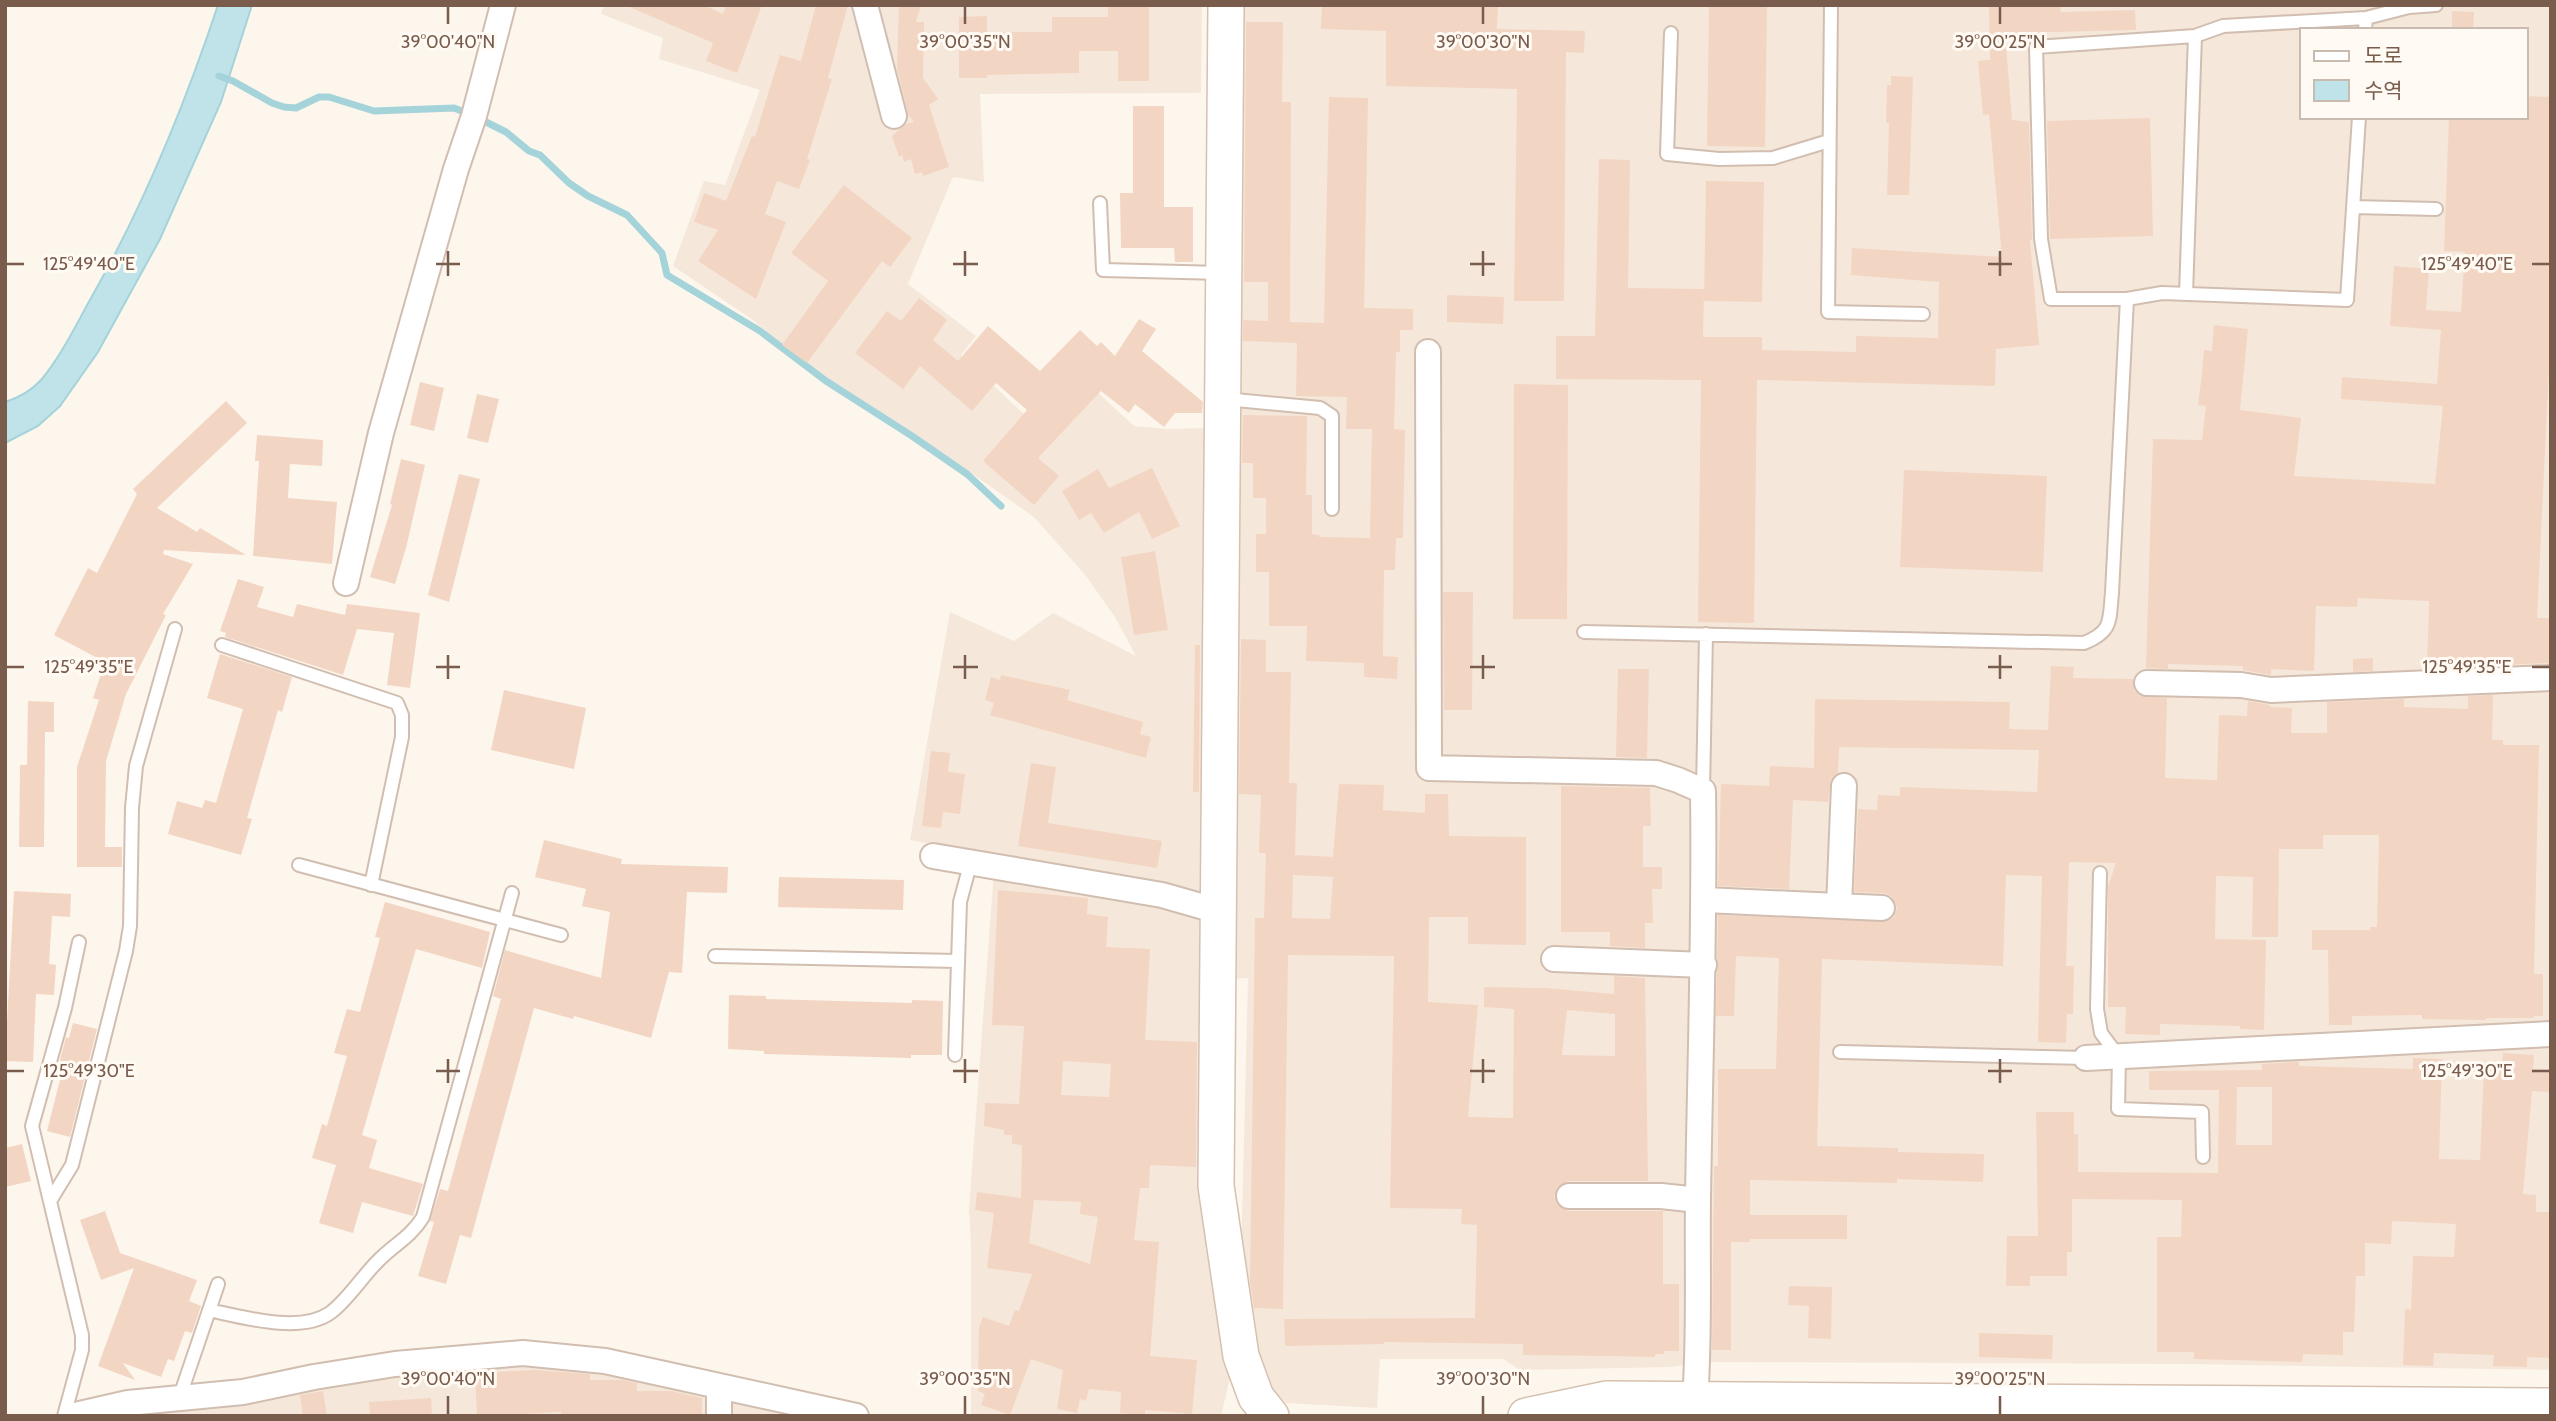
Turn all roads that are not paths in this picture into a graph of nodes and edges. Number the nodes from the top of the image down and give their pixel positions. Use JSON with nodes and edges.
{"nodes":[{"id":1,"x":503,"y":5,"type":"edge"},
{"id":2,"x":865,"y":5,"type":"edge"},
{"id":3,"x":1226,"y":5,"type":"edge"},
{"id":4,"x":1831,"y":5,"type":"edge"},
{"id":5,"x":2436,"y":5,"type":"edge"},
{"id":6,"x":2366,"y":24,"type":"edge"},
{"id":7,"x":1671,"y":33,"type":"dead end"},
{"id":8,"x":2195,"y":36,"type":"junction"},
{"id":9,"x":894,"y":116,"type":"dead end"},
{"id":10,"x":2359,"y":119,"type":"edge"},
{"id":11,"x":1829,"y":141,"type":"junction"},
{"id":12,"x":1100,"y":203,"type":"dead end"},
{"id":13,"x":2353,"y":207,"type":"junction"},
{"id":14,"x":2436,"y":209,"type":"dead end"},
{"id":15,"x":1223,"y":273,"type":"junction"},
{"id":16,"x":2186,"y":294,"type":"junction"},
{"id":17,"x":2126,"y":299,"type":"junction"},
{"id":18,"x":1923,"y":314,"type":"dead end"},
{"id":19,"x":1428,"y":352,"type":"dead end"},
{"id":20,"x":1221,"y":399,"type":"junction"},
{"id":21,"x":1332,"y":509,"type":"dead end"},
{"id":22,"x":346,"y":583,"type":"dead end"},
{"id":23,"x":175,"y":629,"type":"dead end"},
{"id":24,"x":1584,"y":632,"type":"dead end"},
{"id":25,"x":1706,"y":634,"type":"junction"},
{"id":26,"x":222,"y":645,"type":"dead end"},
{"id":27,"x":2551,"y":678,"type":"edge"},
{"id":28,"x":2147,"y":683,"type":"dead end"},
{"id":29,"x":1844,"y":786,"type":"dead end"},
{"id":30,"x":1703,"y":791,"type":"junction"},
{"id":31,"x":933,"y":856,"type":"dead end"},
{"id":32,"x":971,"y":861,"type":"junction"},
{"id":33,"x":299,"y":865,"type":"dead end"},
{"id":34,"x":2100,"y":873,"type":"dead end"},
{"id":35,"x":371,"y":885,"type":"junction"},
{"id":36,"x":512,"y":893,"type":"dead end"},
{"id":37,"x":1705,"y":900,"type":"junction"},
{"id":38,"x":1839,"y":906,"type":"junction"},
{"id":39,"x":1882,"y":908,"type":"dead end"},
{"id":40,"x":1218,"y":911,"type":"junction"},
{"id":41,"x":505,"y":921,"type":"junction"},
{"id":42,"x":561,"y":935,"type":"dead end"},
{"id":43,"x":79,"y":942,"type":"dead end"},
{"id":44,"x":715,"y":956,"type":"dead end"},
{"id":45,"x":1554,"y":959,"type":"dead end"},
{"id":46,"x":958,"y":961,"type":"junction"},
{"id":47,"x":1704,"y":964,"type":"junction"},
{"id":48,"x":2551,"y":1034,"type":"edge"},
{"id":49,"x":1840,"y":1052,"type":"dead end"},
{"id":50,"x":955,"y":1055,"type":"dead end"},
{"id":51,"x":2119,"y":1057,"type":"junction"},
{"id":52,"x":2085,"y":1058,"type":"joint"},
{"id":53,"x":2203,"y":1157,"type":"dead end"},
{"id":54,"x":1569,"y":1196,"type":"dead end"},
{"id":55,"x":1698,"y":1200,"type":"junction"},
{"id":56,"x":50,"y":1201,"type":"junction"},
{"id":57,"x":218,"y":1284,"type":"dead end"},
{"id":58,"x":209,"y":1310,"type":"junction"},
{"id":59,"x":719,"y":1386,"type":"junction"},
{"id":60,"x":180,"y":1396,"type":"junction"},
{"id":61,"x":2551,"y":1406,"type":"edge"},
{"id":62,"x":1695,"y":1408,"type":"edge"},
{"id":63,"x":1866,"y":1409,"type":"edge"},
{"id":64,"x":2102,"y":1410,"type":"edge"},
{"id":65,"x":64,"y":1416,"type":"edge"},
{"id":66,"x":71,"y":1416,"type":"edge"},
{"id":67,"x":719,"y":1416,"type":"edge"},
{"id":68,"x":856,"y":1416,"type":"edge"},
{"id":69,"x":1271,"y":1416,"type":"edge"},
{"id":70,"x":1526,"y":1416,"type":"edge"}],
"edges":[{"from":1,"to":22,"type":"street"},
{"from":2,"to":9,"type":"street"},
{"from":3,"to":15,"type":"street"},
{"from":4,"to":11,"type":"lane"},
{"from":5,"to":6,"type":"lane"},
{"from":6,"to":8,"type":"lane"},
{"from":7,"to":11,"type":"lane"},
{"from":8,"to":16,"type":"lane"},
{"from":8,"to":17,"type":"lane"},
{"from":10,"to":13,"type":"lane"},
{"from":11,"to":18,"type":"lane"},
{"from":12,"to":15,"type":"lane"},
{"from":13,"to":14,"type":"lane"},
{"from":13,"to":16,"type":"lane"},
{"from":15,"to":20,"type":"street"},
{"from":16,"to":17,"type":"lane"},
{"from":17,"to":25,"type":"lane"},
{"from":19,"to":30,"type":"street"},
{"from":20,"to":21,"type":"lane"},
{"from":20,"to":40,"type":"street"},
{"from":23,"to":56,"type":"lane"},
{"from":24,"to":25,"type":"lane"},
{"from":25,"to":30,"type":"lane"},
{"from":26,"to":35,"type":"lane"},
{"from":27,"to":28,"type":"street"},
{"from":29,"to":38,"type":"street"},
{"from":30,"to":37,"type":"street"},
{"from":31,"to":32,"type":"street"},
{"from":32,"to":40,"type":"street"},
{"from":32,"to":46,"type":"lane"},
{"from":33,"to":35,"type":"lane"},
{"from":34,"to":51,"type":"lane"},
{"from":35,"to":41,"type":"lane"},
{"from":36,"to":41,"type":"lane"},
{"from":37,"to":38,"type":"street"},
{"from":37,"to":47,"type":"street"},
{"from":38,"to":39,"type":"street"},
{"from":40,"to":69,"type":"street"},
{"from":41,"to":42,"type":"lane"},
{"from":41,"to":58,"type":"lane"},
{"from":43,"to":56,"type":"lane"},
{"from":44,"to":46,"type":"lane"},
{"from":45,"to":47,"type":"street"},
{"from":46,"to":50,"type":"lane"},
{"from":47,"to":55,"type":"street"},
{"from":48,"to":51,"type":"street"},
{"from":49,"to":52,"type":"lane"},
{"from":51,"to":52,"type":"street"},
{"from":51,"to":53,"type":"lane"},
{"from":54,"to":55,"type":"street"},
{"from":55,"to":62,"type":"street"},
{"from":56,"to":65,"type":"lane"},
{"from":57,"to":58,"type":"lane"},
{"from":58,"to":60,"type":"lane"},
{"from":59,"to":60,"type":"street"},
{"from":59,"to":67,"type":"street"},
{"from":59,"to":68,"type":"street"},
{"from":60,"to":66,"type":"street"},
{"from":61,"to":64,"type":"street"},
{"from":62,"to":63,"type":"street"},
{"from":62,"to":70,"type":"street"},
{"from":63,"to":64,"type":"street"}]}
